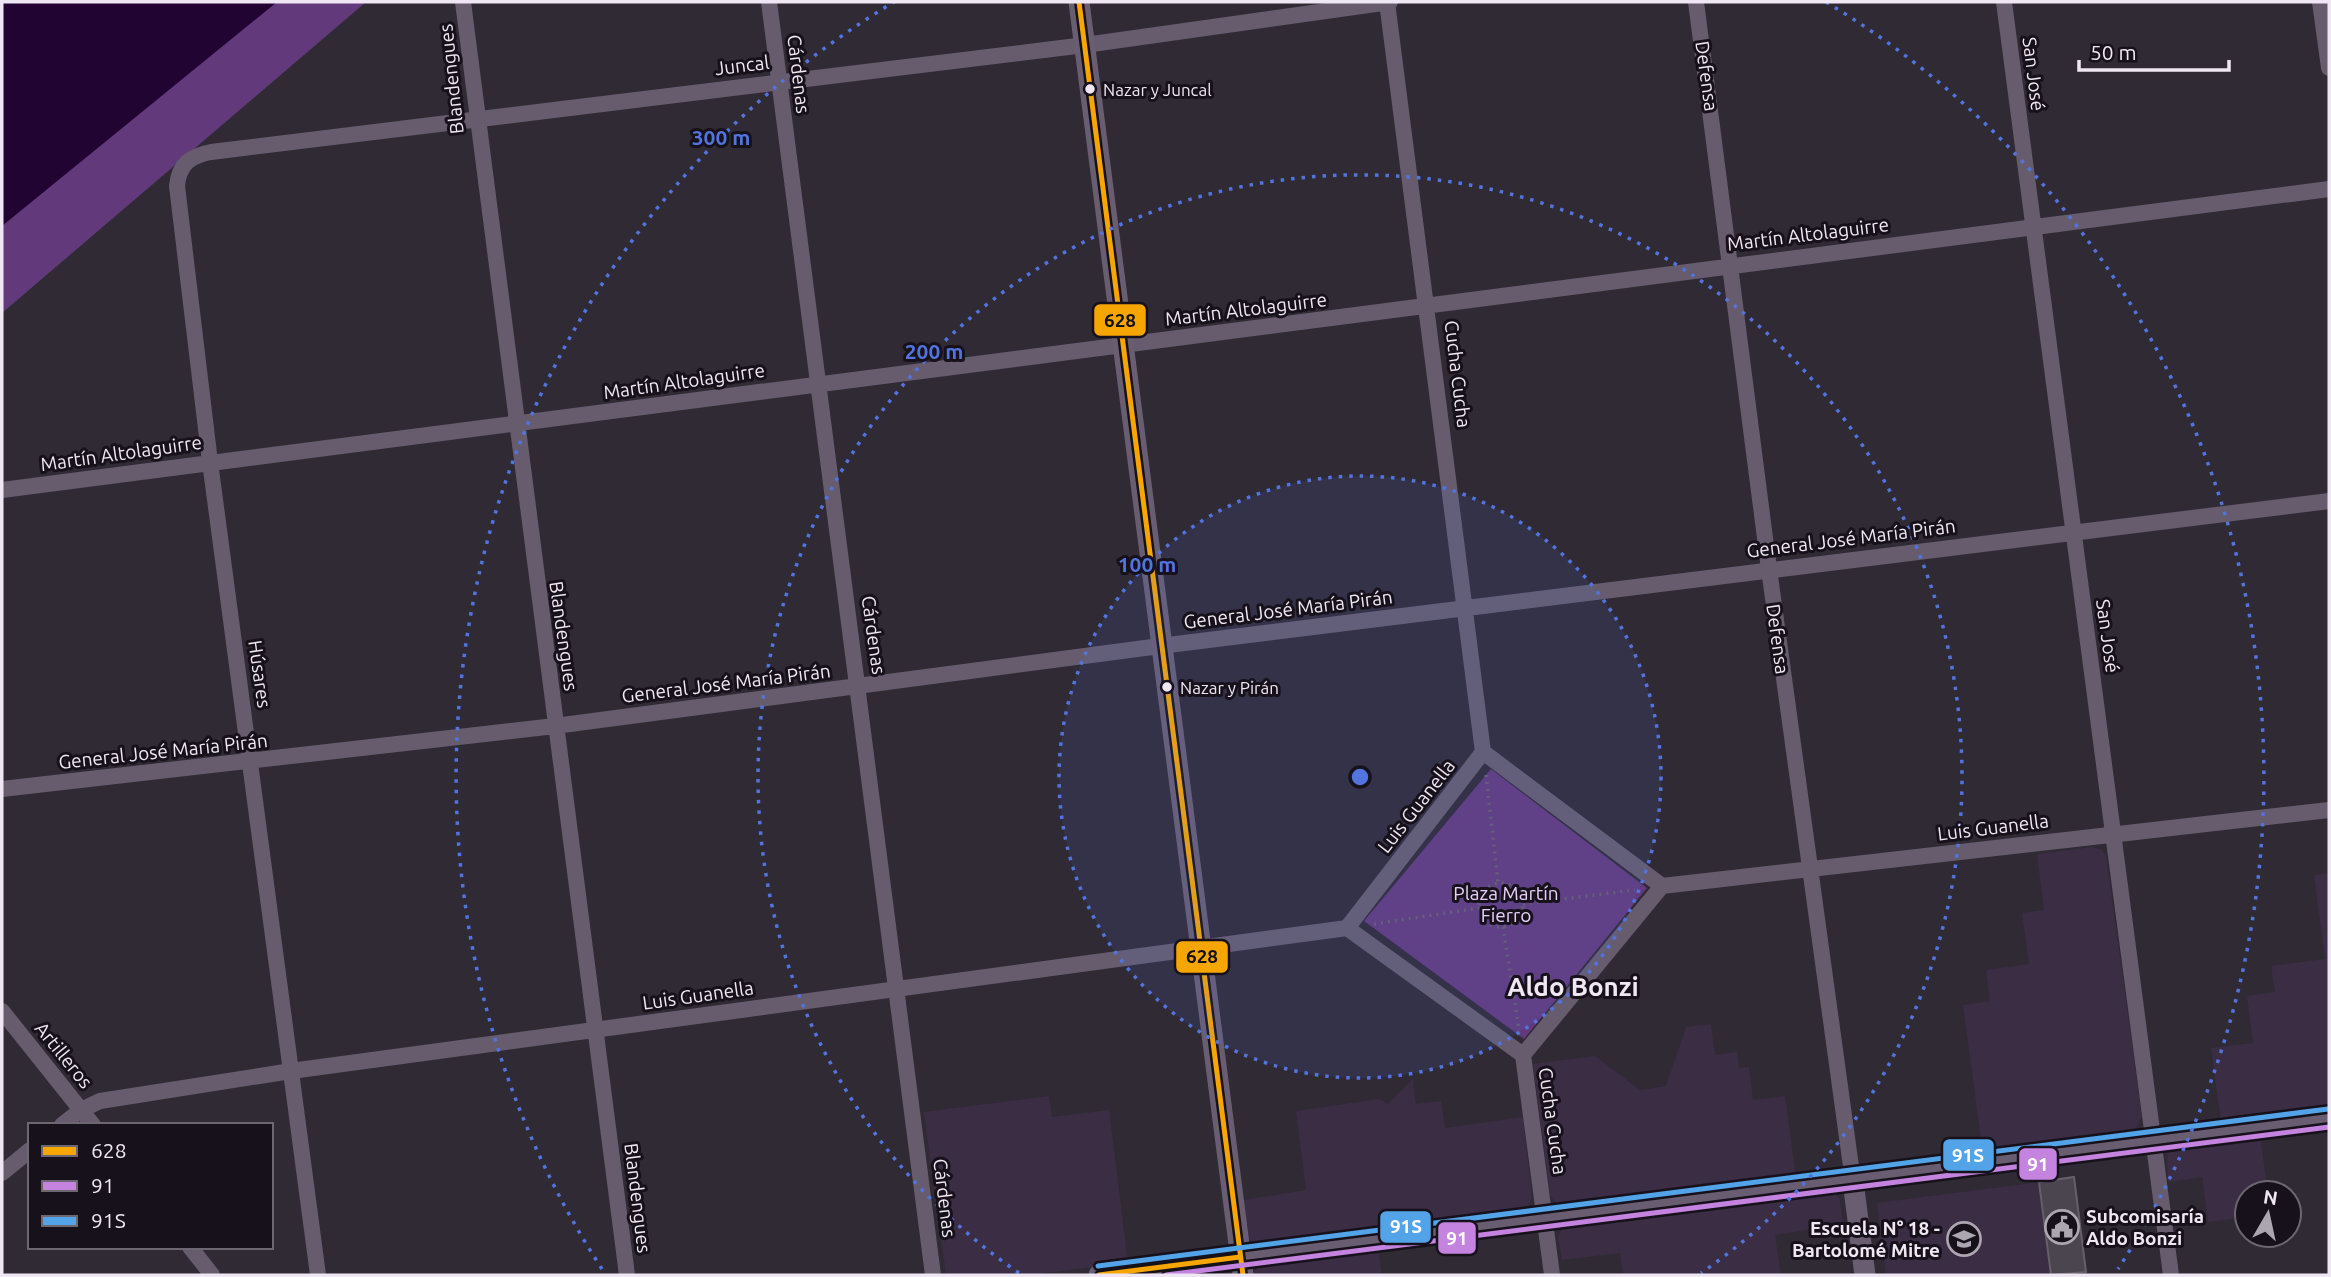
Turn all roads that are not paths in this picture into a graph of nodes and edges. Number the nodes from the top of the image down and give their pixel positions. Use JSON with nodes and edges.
{"nodes":[{"id":1,"x":463,"y":2,"type":"edge"},
{"id":2,"x":769,"y":2,"type":"edge"},
{"id":3,"x":1079,"y":2,"type":"edge"},
{"id":4,"x":1388,"y":2,"type":"edge"},
{"id":5,"x":1696,"y":2,"type":"edge"},
{"id":6,"x":2004,"y":2,"type":"edge"},
{"id":7,"x":2320,"y":2,"type":"edge"},
{"id":8,"x":1084,"y":45,"type":"junction"},
{"id":9,"x":2329,"y":68,"type":"edge"},
{"id":10,"x":779,"y":82,"type":"junction"},
{"id":11,"x":476,"y":118,"type":"junction"},
{"id":12,"x":184,"y":163,"type":"joint"},
{"id":13,"x":2329,"y":188,"type":"edge"},
{"id":14,"x":2032,"y":228,"type":"junction"},
{"id":15,"x":1732,"y":265,"type":"junction"},
{"id":16,"x":1428,"y":306,"type":"junction"},
{"id":17,"x":1122,"y":346,"type":"junction"},
{"id":18,"x":818,"y":384,"type":"junction"},
{"id":19,"x":515,"y":425,"type":"junction"},
{"id":20,"x":210,"y":462,"type":"junction"},
{"id":21,"x":2,"y":490,"type":"edge"},
{"id":22,"x":2329,"y":501,"type":"edge"},
{"id":23,"x":2073,"y":532,"type":"junction"},
{"id":24,"x":1769,"y":569,"type":"junction"},
{"id":25,"x":1467,"y":608,"type":"junction"},
{"id":26,"x":1160,"y":646,"type":"junction"},
{"id":27,"x":860,"y":687,"type":"junction"},
{"id":28,"x":555,"y":726,"type":"junction"},
{"id":29,"x":1483,"y":752,"type":"junction"},
{"id":30,"x":252,"y":763,"type":"junction"},
{"id":31,"x":2,"y":789,"type":"edge"},
{"id":32,"x":2329,"y":810,"type":"edge"},
{"id":33,"x":2113,"y":833,"type":"junction"},
{"id":34,"x":1810,"y":870,"type":"junction"},
{"id":35,"x":1662,"y":886,"type":"junction"},
{"id":36,"x":1347,"y":928,"type":"junction"},
{"id":37,"x":1199,"y":947,"type":"junction"},
{"id":38,"x":897,"y":990,"type":"junction"},
{"id":39,"x":2,"y":1012,"type":"edge"},
{"id":40,"x":594,"y":1031,"type":"junction"},
{"id":41,"x":1523,"y":1055,"type":"junction"},
{"id":42,"x":291,"y":1071,"type":"junction"},
{"id":43,"x":81,"y":1110,"type":"junction"},
{"id":44,"x":2329,"y":1118,"type":"edge"},
{"id":45,"x":65,"y":1123,"type":"edge"},
{"id":46,"x":91,"y":1123,"type":"edge"},
{"id":47,"x":2154,"y":1141,"type":"junction"},
{"id":48,"x":28,"y":1152,"type":"edge"},
{"id":49,"x":2,"y":1172,"type":"edge"},
{"id":50,"x":1853,"y":1181,"type":"junction"},
{"id":51,"x":1544,"y":1216,"type":"junction"},
{"id":52,"x":192,"y":1249,"type":"edge"},
{"id":53,"x":1242,"y":1266,"type":"edge"},
{"id":54,"x":212,"y":1275,"type":"edge"},
{"id":55,"x":318,"y":1275,"type":"edge"},
{"id":56,"x":626,"y":1275,"type":"edge"},
{"id":57,"x":933,"y":1275,"type":"edge"},
{"id":58,"x":1099,"y":1275,"type":"edge"},
{"id":59,"x":1552,"y":1275,"type":"edge"},
{"id":60,"x":1865,"y":1275,"type":"edge"},
{"id":61,"x":2171,"y":1275,"type":"edge"}],
"edges":[{"from":1,"to":11,"type":"street","name":"Blandengues"},
{"from":2,"to":10,"type":"street","name":"Cárdenas"},
{"from":3,"to":8,"type":"street"},
{"from":4,"to":8,"type":"street","name":"Juncal"},
{"from":4,"to":16,"type":"street","name":"Cucha Cucha"},
{"from":5,"to":15,"type":"street","name":"Defensa"},
{"from":6,"to":14,"type":"street","name":"San José"},
{"from":7,"to":9,"type":"street"},
{"from":8,"to":10,"type":"street","name":"Juncal"},
{"from":8,"to":17,"type":"street"},
{"from":10,"to":11,"type":"street","name":"Juncal"},
{"from":10,"to":18,"type":"street","name":"Cárdenas"},
{"from":11,"to":12,"type":"street","name":"Juncal"},
{"from":11,"to":19,"type":"street","name":"Blandengues"},
{"from":12,"to":20,"type":"street","name":"Húsares"},
{"from":13,"to":14,"type":"street","name":"Martín Altolaguirre"},
{"from":14,"to":15,"type":"street","name":"Martín Altolaguirre"},
{"from":14,"to":23,"type":"street","name":"San José"},
{"from":15,"to":16,"type":"street","name":"Martín Altolaguirre"},
{"from":15,"to":24,"type":"street","name":"Defensa"},
{"from":16,"to":17,"type":"street","name":"Martín Altolaguirre"},
{"from":16,"to":25,"type":"street","name":"Cucha Cucha"},
{"from":17,"to":18,"type":"street","name":"Martín Altolaguirre"},
{"from":17,"to":26,"type":"street"},
{"from":18,"to":19,"type":"street","name":"Martín Altolaguirre"},
{"from":18,"to":27,"type":"street","name":"Cárdenas"},
{"from":19,"to":20,"type":"street","name":"Martín Altolaguirre"},
{"from":19,"to":28,"type":"street","name":"Blandengues"},
{"from":20,"to":21,"type":"street","name":"Martín Altolaguirre"},
{"from":20,"to":30,"type":"street","name":"Húsares"},
{"from":22,"to":23,"type":"street","name":"General José María Pirán"},
{"from":23,"to":24,"type":"street","name":"General José María Pirán"},
{"from":23,"to":33,"type":"street","name":"San José"},
{"from":24,"to":25,"type":"street","name":"General José María Pirán"},
{"from":24,"to":34,"type":"street","name":"Defensa"},
{"from":25,"to":26,"type":"street","name":"General José María Pirán"},
{"from":25,"to":29,"type":"street","name":"Cucha Cucha"},
{"from":26,"to":27,"type":"street","name":"General José María Pirán"},
{"from":26,"to":37,"type":"street"},
{"from":27,"to":28,"type":"street","name":"General José María Pirán"},
{"from":27,"to":38,"type":"street","name":"Cárdenas"},
{"from":28,"to":30,"type":"street","name":"General José María Pirán"},
{"from":28,"to":40,"type":"street","name":"Blandengues"},
{"from":29,"to":35,"type":"street"},
{"from":29,"to":36,"type":"street","name":"Luis Guanella"},
{"from":30,"to":31,"type":"street","name":"General José María Pirán"},
{"from":30,"to":42,"type":"street","name":"Húsares"},
{"from":32,"to":33,"type":"street","name":"Luis Guanella"},
{"from":33,"to":34,"type":"street","name":"Luis Guanella"},
{"from":33,"to":47,"type":"street","name":"San José"},
{"from":34,"to":35,"type":"street","name":"Luis Guanella"},
{"from":34,"to":50,"type":"street","name":"Defensa"},
{"from":35,"to":41,"type":"street"},
{"from":36,"to":37,"type":"street","name":"Luis Guanella"},
{"from":36,"to":41,"type":"street"},
{"from":37,"to":38,"type":"street","name":"Luis Guanella"},
{"from":37,"to":53,"type":"street"},
{"from":38,"to":40,"type":"street","name":"Luis Guanella"},
{"from":38,"to":57,"type":"street","name":"Cárdenas"},
{"from":39,"to":43,"type":"street","name":"Artilleros"},
{"from":40,"to":42,"type":"street","name":"Luis Guanella"},
{"from":40,"to":56,"type":"street","name":"Blandengues"},
{"from":41,"to":51,"type":"street","name":"Cucha Cucha"},
{"from":42,"to":43,"type":"street","name":"Luis Guanella"},
{"from":42,"to":55,"type":"street","name":"Húsares"},
{"from":43,"to":45,"type":"street","name":"Luis Guanella"},
{"from":43,"to":46,"type":"street","name":"Artilleros"},
{"from":44,"to":47,"type":"street"},
{"from":47,"to":50,"type":"street"},
{"from":47,"to":61,"type":"street","name":"San José"},
{"from":48,"to":49,"type":"street"},
{"from":50,"to":51,"type":"street"},
{"from":50,"to":60,"type":"street","name":"Defensa"},
{"from":51,"to":53,"type":"street"},
{"from":51,"to":59,"type":"street","name":"Cucha Cucha"},
{"from":52,"to":54,"type":"street"},
{"from":53,"to":58,"type":"street"}]}
